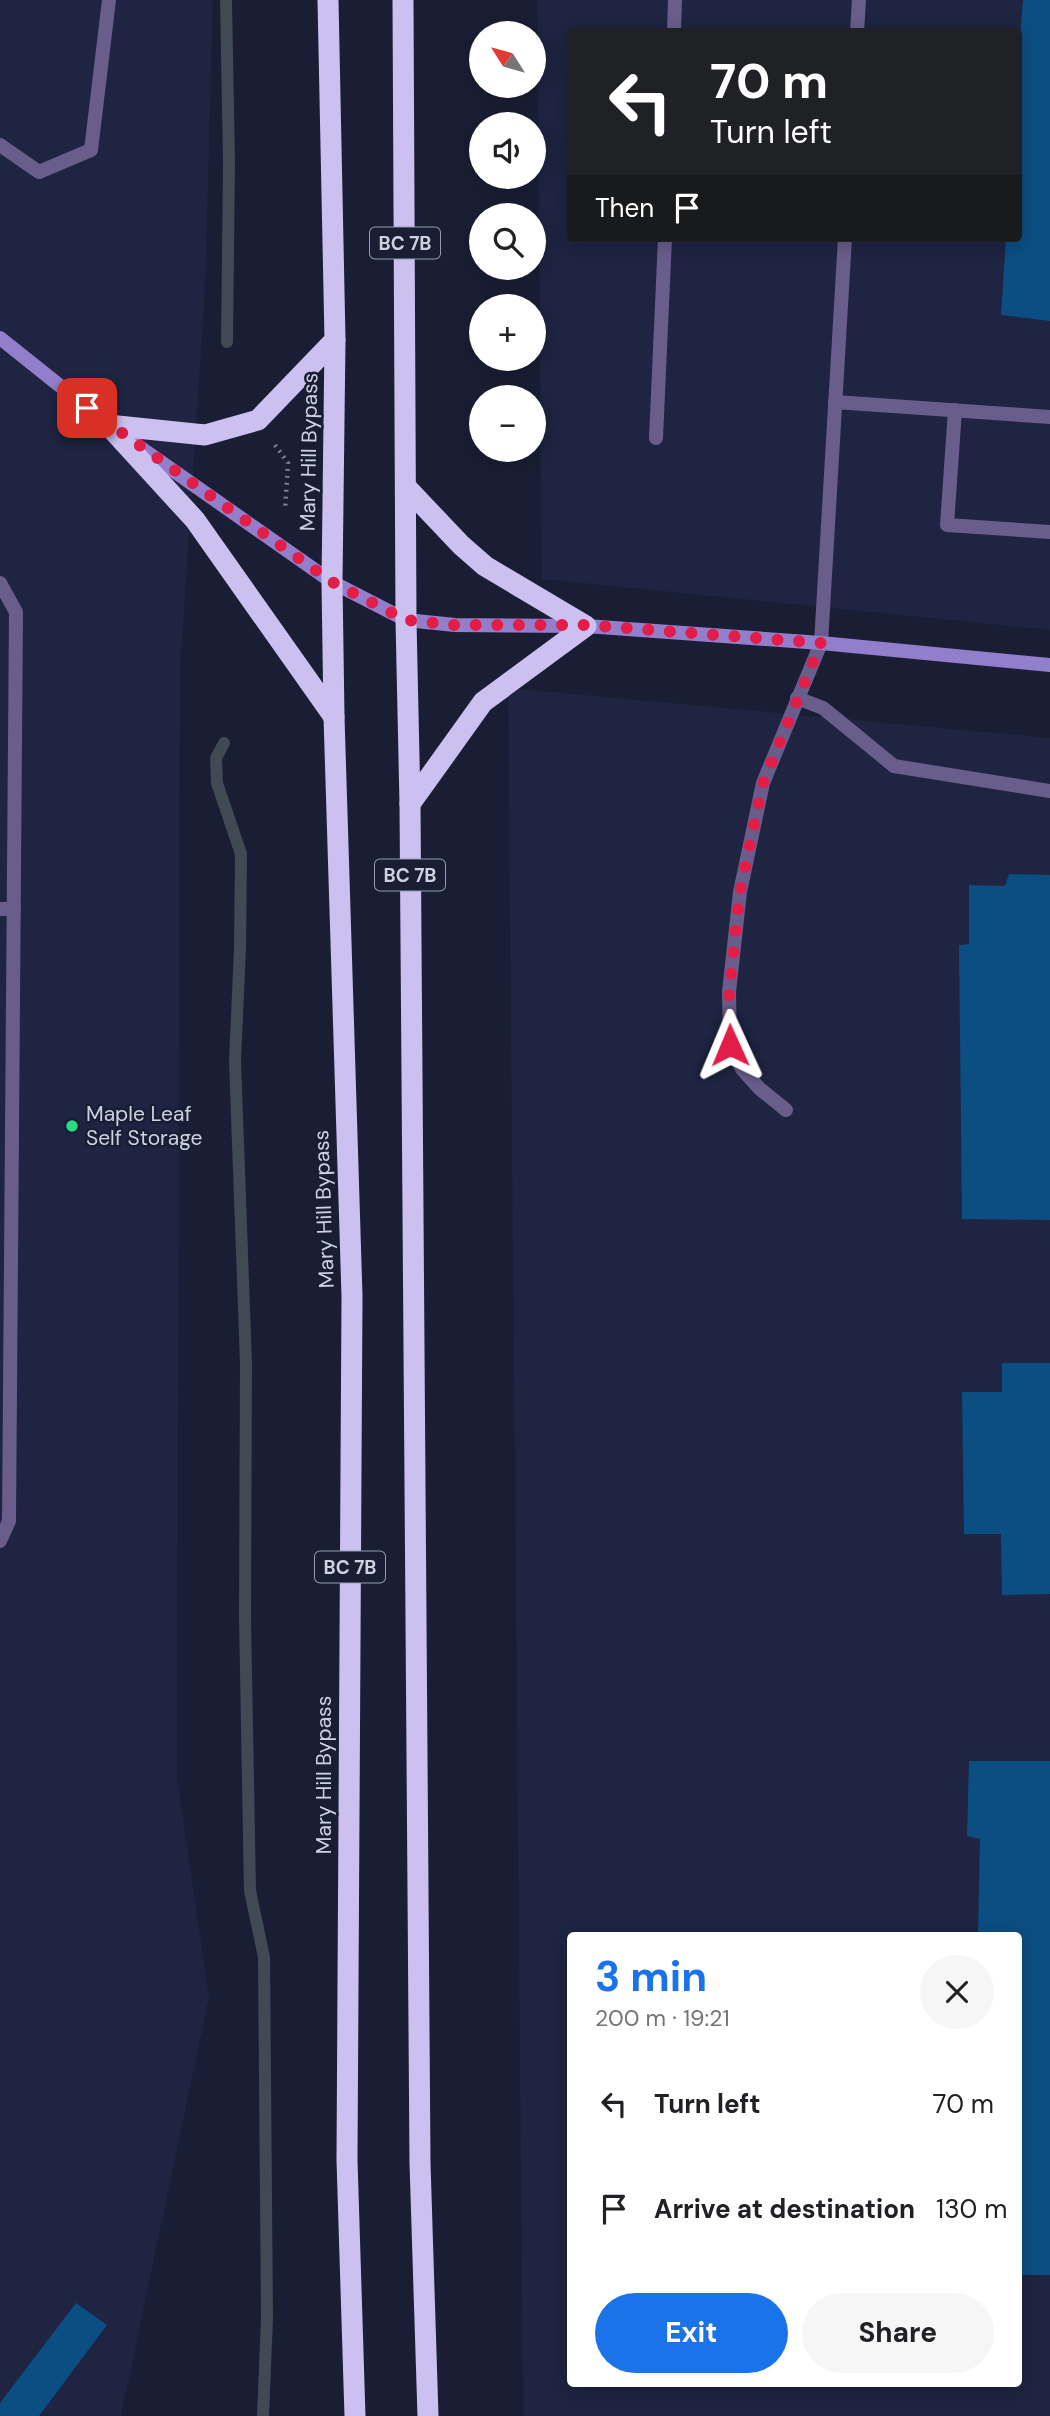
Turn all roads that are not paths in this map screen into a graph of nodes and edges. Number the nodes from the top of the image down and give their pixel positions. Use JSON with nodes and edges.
{"nodes":[{"id":1,"x":109,"y":0,"type":"edge"},
{"id":2,"x":328,"y":0,"type":"edge"},
{"id":3,"x":403,"y":0,"type":"edge"},
{"id":4,"x":675,"y":0,"type":"edge"},
{"id":5,"x":859,"y":0,"type":"edge"},
{"id":6,"x":674,"y":28,"type":"edge"},
{"id":7,"x":857,"y":28,"type":"edge"},
{"id":8,"x":0,"y":145,"type":"edge"},
{"id":9,"x":665,"y":242,"type":"edge"},
{"id":10,"x":845,"y":242,"type":"edge"},
{"id":11,"x":0,"y":338,"type":"edge"},
{"id":12,"x":335,"y":340,"type":"junction"},
{"id":13,"x":835,"y":402,"type":"junction"},
{"id":14,"x":955,"y":410,"type":"junction"},
{"id":15,"x":1050,"y":417,"type":"edge"},
{"id":16,"x":108,"y":425,"type":"junction"},
{"id":17,"x":656,"y":438,"type":"dead end"},
{"id":18,"x":406,"y":487,"type":"junction"},
{"id":19,"x":1050,"y":532,"type":"edge"},
{"id":20,"x":332,"y":582,"type":"junction"},
{"id":21,"x":0,"y":583,"type":"edge"},
{"id":22,"x":406,"y":620,"type":"junction"},
{"id":23,"x":586,"y":625,"type":"junction"},
{"id":24,"x":821,"y":643,"type":"junction"},
{"id":25,"x":1050,"y":665,"type":"edge"},
{"id":26,"x":797,"y":698,"type":"junction"},
{"id":27,"x":334,"y":717,"type":"junction"},
{"id":28,"x":1050,"y":790,"type":"edge"},
{"id":29,"x":410,"y":804,"type":"junction"},
{"id":30,"x":7,"y":909,"type":"edge"},
{"id":31,"x":786,"y":1110,"type":"dead end"},
{"id":32,"x":0,"y":1541,"type":"edge"},
{"id":33,"x":355,"y":2416,"type":"edge"},
{"id":34,"x":428,"y":2416,"type":"edge"}],
"edges":[{"from":1,"to":8,"type":"lane"},
{"from":2,"to":12,"type":"highway","name":"Mary Hill Bypass","number":"BC 7B"},
{"from":3,"to":18,"type":"highway","number":"BC 7B"},
{"from":4,"to":6,"type":"lane"},
{"from":5,"to":7,"type":"lane"},
{"from":9,"to":17,"type":"lane"},
{"from":10,"to":13,"type":"lane"},
{"from":11,"to":16,"type":"street"},
{"from":12,"to":16,"type":"highway"},
{"from":12,"to":20,"type":"highway","name":"Mary Hill Bypass","number":"BC 7B"},
{"from":13,"to":14,"type":"lane"},
{"from":13,"to":24,"type":"lane"},
{"from":14,"to":15,"type":"lane"},
{"from":14,"to":19,"type":"lane"},
{"from":16,"to":20,"type":"street"},
{"from":16,"to":27,"type":"highway"},
{"from":18,"to":22,"type":"highway","number":"BC 7B"},
{"from":18,"to":23,"type":"highway"},
{"from":20,"to":22,"type":"street"},
{"from":20,"to":27,"type":"highway","name":"Mary Hill Bypass","number":"BC 7B"},
{"from":21,"to":30,"type":"lane"},
{"from":22,"to":23,"type":"street"},
{"from":22,"to":29,"type":"highway","number":"BC 7B"},
{"from":23,"to":24,"type":"street"},
{"from":23,"to":29,"type":"highway"},
{"from":24,"to":25,"type":"street"},
{"from":24,"to":26,"type":"lane"},
{"from":26,"to":28,"type":"lane"},
{"from":26,"to":31,"type":"lane"},
{"from":27,"to":33,"type":"highway","name":"Mary Hill Bypass","number":"BC 7B"},
{"from":29,"to":34,"type":"highway","number":"BC 7B"},
{"from":30,"to":32,"type":"lane"}]}
